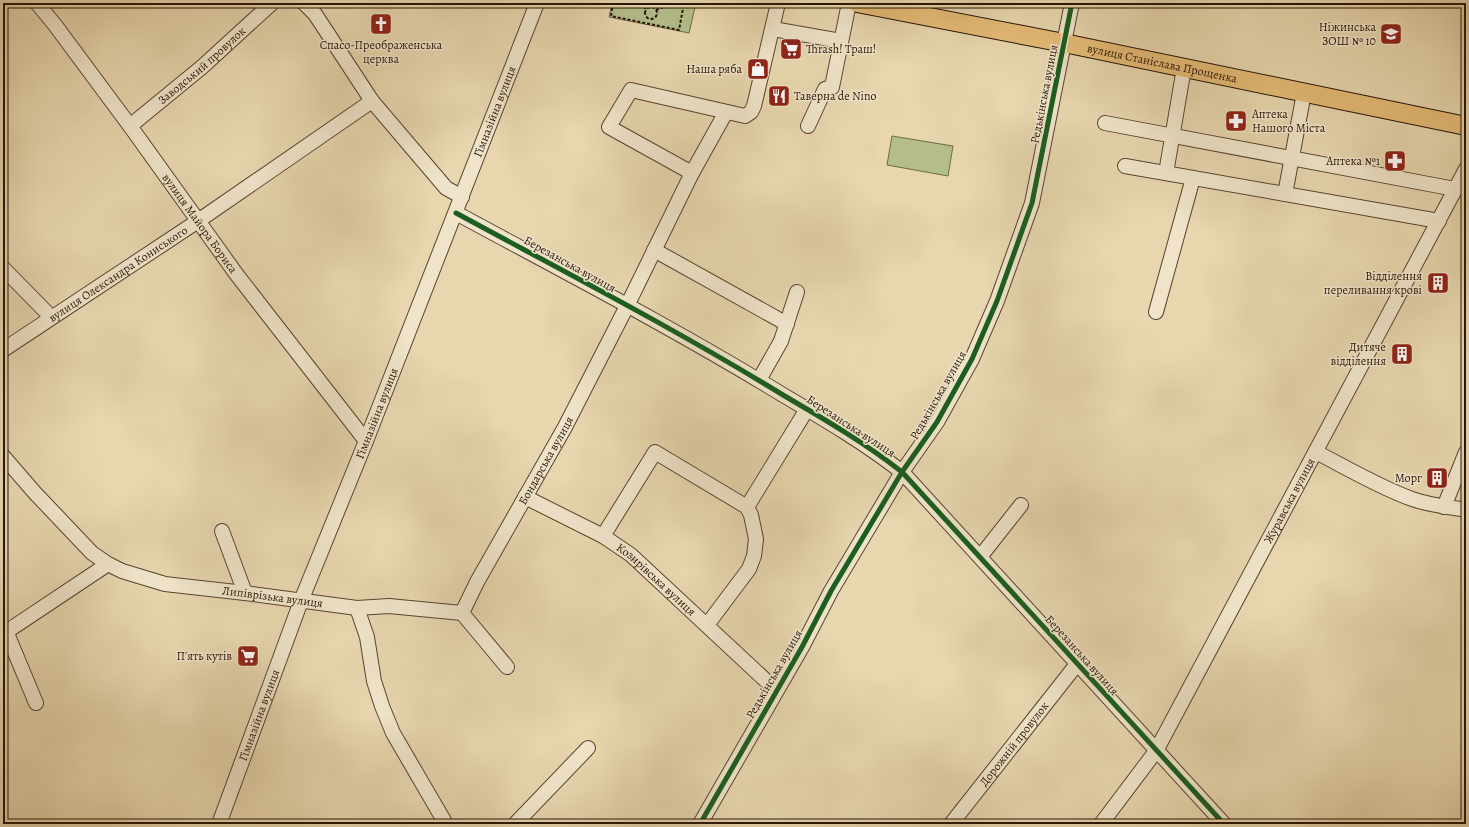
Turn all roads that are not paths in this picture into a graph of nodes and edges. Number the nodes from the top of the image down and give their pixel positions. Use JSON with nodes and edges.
{"nodes":[{"id":1,"x":37,"y":3,"type":"edge"},
{"id":2,"x":272,"y":3,"type":"edge"},
{"id":3,"x":304,"y":3,"type":"edge"},
{"id":4,"x":537,"y":3,"type":"edge"},
{"id":5,"x":778,"y":3,"type":"edge"},
{"id":6,"x":849,"y":3,"type":"edge"},
{"id":7,"x":857,"y":3,"type":"edge"},
{"id":8,"x":1072,"y":3,"type":"edge"},
{"id":9,"x":773,"y":29,"type":"junction"},
{"id":10,"x":842,"y":41,"type":"junction"},
{"id":11,"x":1064,"y":43,"type":"junction"},
{"id":12,"x":1184,"y":68,"type":"junction"},
{"id":13,"x":1304,"y":93,"type":"junction"},
{"id":14,"x":372,"y":101,"type":"junction"},
{"id":15,"x":726,"y":112,"type":"junction"},
{"id":16,"x":1104,"y":123,"type":"dead end"},
{"id":17,"x":130,"y":126,"type":"junction"},
{"id":18,"x":808,"y":126,"type":"dead end"},
{"id":19,"x":1466,"y":126,"type":"edge"},
{"id":20,"x":1172,"y":136,"type":"junction"},
{"id":21,"x":1292,"y":158,"type":"junction"},
{"id":22,"x":1125,"y":166,"type":"dead end"},
{"id":23,"x":1466,"y":169,"type":"edge"},
{"id":24,"x":692,"y":173,"type":"junction"},
{"id":25,"x":1166,"y":173,"type":"junction"},
{"id":26,"x":1193,"y":178,"type":"junction"},
{"id":27,"x":1455,"y":189,"type":"junction"},
{"id":28,"x":1286,"y":194,"type":"junction"},
{"id":29,"x":462,"y":197,"type":"junction"},
{"id":30,"x":456,"y":213,"type":"junction"},
{"id":31,"x":198,"y":221,"type":"junction"},
{"id":32,"x":1439,"y":221,"type":"junction"},
{"id":33,"x":654,"y":250,"type":"junction"},
{"id":34,"x":3,"y":268,"type":"edge"},
{"id":35,"x":797,"y":292,"type":"dead end"},
{"id":36,"x":627,"y":306,"type":"junction"},
{"id":37,"x":1156,"y":312,"type":"dead end"},
{"id":38,"x":51,"y":317,"type":"junction"},
{"id":39,"x":787,"y":324,"type":"junction"},
{"id":40,"x":3,"y":350,"type":"edge"},
{"id":41,"x":759,"y":380,"type":"junction"},
{"id":42,"x":807,"y":409,"type":"junction"},
{"id":43,"x":366,"y":441,"type":"junction"},
{"id":44,"x":1316,"y":452,"type":"junction"},
{"id":45,"x":1466,"y":452,"type":"edge"},
{"id":46,"x":3,"y":456,"type":"edge"},
{"id":47,"x":902,"y":472,"type":"junction"},
{"id":48,"x":525,"y":497,"type":"junction"},
{"id":49,"x":1021,"y":505,"type":"dead end"},
{"id":50,"x":747,"y":507,"type":"junction"},
{"id":51,"x":1444,"y":507,"type":"junction"},
{"id":52,"x":1466,"y":510,"type":"edge"},
{"id":53,"x":222,"y":531,"type":"dead end"},
{"id":54,"x":603,"y":536,"type":"junction"},
{"id":55,"x":980,"y":557,"type":"junction"},
{"id":56,"x":108,"y":564,"type":"junction"},
{"id":57,"x":245,"y":593,"type":"junction"},
{"id":58,"x":301,"y":601,"type":"junction"},
{"id":59,"x":357,"y":608,"type":"junction"},
{"id":60,"x":462,"y":613,"type":"junction"},
{"id":61,"x":707,"y":625,"type":"junction"},
{"id":62,"x":5,"y":632,"type":"edge"},
{"id":63,"x":1077,"y":664,"type":"junction"},
{"id":64,"x":507,"y":667,"type":"dead end"},
{"id":65,"x":776,"y":690,"type":"junction"},
{"id":66,"x":36,"y":703,"type":"dead end"},
{"id":67,"x":588,"y":748,"type":"dead end"},
{"id":68,"x":1156,"y":751,"type":"junction"},
{"id":69,"x":219,"y":824,"type":"edge"},
{"id":70,"x":446,"y":824,"type":"edge"},
{"id":71,"x":515,"y":824,"type":"edge"},
{"id":72,"x":700,"y":824,"type":"edge"},
{"id":73,"x":951,"y":824,"type":"edge"},
{"id":74,"x":1100,"y":824,"type":"edge"},
{"id":75,"x":1224,"y":824,"type":"edge"}],
"edges":[{"from":1,"to":17,"type":"street","name":"вулиця Майора Бориса"},
{"from":2,"to":17,"type":"street","name":"Заводський провулок"},
{"from":3,"to":14,"type":"street"},
{"from":4,"to":29,"type":"street","name":"Гімназійна вулиця"},
{"from":5,"to":9,"type":"street"},
{"from":6,"to":10,"type":"street"},
{"from":7,"to":11,"type":"main road","name":"вулиця Станіслава Прощенка"},
{"from":8,"to":11,"type":"street","name":"Редькінська вулиця"},
{"from":9,"to":10,"type":"street"},
{"from":9,"to":15,"type":"street"},
{"from":10,"to":18,"type":"street"},
{"from":11,"to":12,"type":"main road","name":"вулиця Станіслава Прощенка"},
{"from":11,"to":47,"type":"street","name":"Редькінська вулиця"},
{"from":12,"to":13,"type":"main road","name":"вулиця Станіслава Прощенка"},
{"from":12,"to":20,"type":"street"},
{"from":13,"to":19,"type":"main road","name":"вулиця Станіслава Прощенка"},
{"from":13,"to":21,"type":"street"},
{"from":14,"to":29,"type":"street"},
{"from":14,"to":31,"type":"street","name":"вулиця Олександра Кониського"},
{"from":15,"to":24,"type":"street","name":"Бондарська вулиця"},
{"from":15,"to":24,"type":"street"},
{"from":16,"to":20,"type":"street"},
{"from":17,"to":31,"type":"street","name":"вулиця Майора Бориса"},
{"from":20,"to":21,"type":"street"},
{"from":20,"to":25,"type":"street"},
{"from":21,"to":27,"type":"street"},
{"from":21,"to":28,"type":"street"},
{"from":22,"to":25,"type":"street"},
{"from":23,"to":27,"type":"street","name":"Журавська вулиця"},
{"from":24,"to":33,"type":"street","name":"Бондарська вулиця"},
{"from":25,"to":26,"type":"street"},
{"from":26,"to":28,"type":"street"},
{"from":26,"to":37,"type":"street"},
{"from":27,"to":32,"type":"street","name":"Журавська вулиця"},
{"from":28,"to":32,"type":"street"},
{"from":29,"to":30,"type":"street","name":"Гімназійна вулиця"},
{"from":30,"to":36,"type":"street","name":"Березанська вулиця"},
{"from":30,"to":43,"type":"street","name":"Гімназійна вулиця"},
{"from":31,"to":38,"type":"street","name":"вулиця Олександра Кониського"},
{"from":31,"to":43,"type":"street","name":"вулиця Майора Бориса"},
{"from":32,"to":44,"type":"street","name":"Журавська вулиця"},
{"from":33,"to":36,"type":"street","name":"Бондарська вулиця"},
{"from":33,"to":39,"type":"street"},
{"from":34,"to":38,"type":"street"},
{"from":35,"to":39,"type":"street"},
{"from":36,"to":41,"type":"street","name":"Березанська вулиця"},
{"from":36,"to":48,"type":"street","name":"Бондарська вулиця"},
{"from":38,"to":40,"type":"street","name":"вулиця Олександра Кониського"},
{"from":39,"to":41,"type":"street"},
{"from":41,"to":42,"type":"street","name":"Березанська вулиця"},
{"from":42,"to":47,"type":"street","name":"Березанська вулиця"},
{"from":42,"to":50,"type":"street"},
{"from":43,"to":58,"type":"street","name":"Гімназійна вулиця"},
{"from":44,"to":51,"type":"street"},
{"from":44,"to":68,"type":"street","name":"Журавська вулиця"},
{"from":45,"to":51,"type":"street"},
{"from":46,"to":56,"type":"street","name":"Липіврізька вулиця"},
{"from":47,"to":55,"type":"street","name":"Березанська вулиця"},
{"from":47,"to":65,"type":"street","name":"Редькінська вулиця"},
{"from":48,"to":54,"type":"street","name":"Козирівська вулиця"},
{"from":48,"to":60,"type":"street","name":"Бондарська вулиця"},
{"from":49,"to":55,"type":"street"},
{"from":50,"to":54,"type":"street","name":"Козирівська вулиця"},
{"from":50,"to":61,"type":"street","name":"Козирівська вулиця"},
{"from":51,"to":52,"type":"street"},
{"from":53,"to":57,"type":"street"},
{"from":54,"to":61,"type":"street","name":"Козирівська вулиця"},
{"from":55,"to":63,"type":"street","name":"Березанська вулиця"},
{"from":56,"to":57,"type":"street","name":"Липіврізька вулиця"},
{"from":56,"to":62,"type":"street"},
{"from":57,"to":58,"type":"street","name":"Липіврізька вулиця"},
{"from":58,"to":59,"type":"street","name":"Липіврізька вулиця"},
{"from":58,"to":69,"type":"street","name":"Гімназійна вулиця"},
{"from":59,"to":60,"type":"street"},
{"from":59,"to":70,"type":"street"},
{"from":60,"to":64,"type":"street"},
{"from":61,"to":65,"type":"street","name":"Козирівська вулиця"},
{"from":62,"to":66,"type":"street"},
{"from":63,"to":68,"type":"street","name":"Березанська вулиця"},
{"from":63,"to":73,"type":"street","name":"Дорожній провулок"},
{"from":65,"to":72,"type":"street","name":"Редькінська вулиця"},
{"from":67,"to":71,"type":"street"},
{"from":68,"to":74,"type":"street","name":"Журавська вулиця"},
{"from":68,"to":75,"type":"street","name":"Березанська вулиця"}]}
